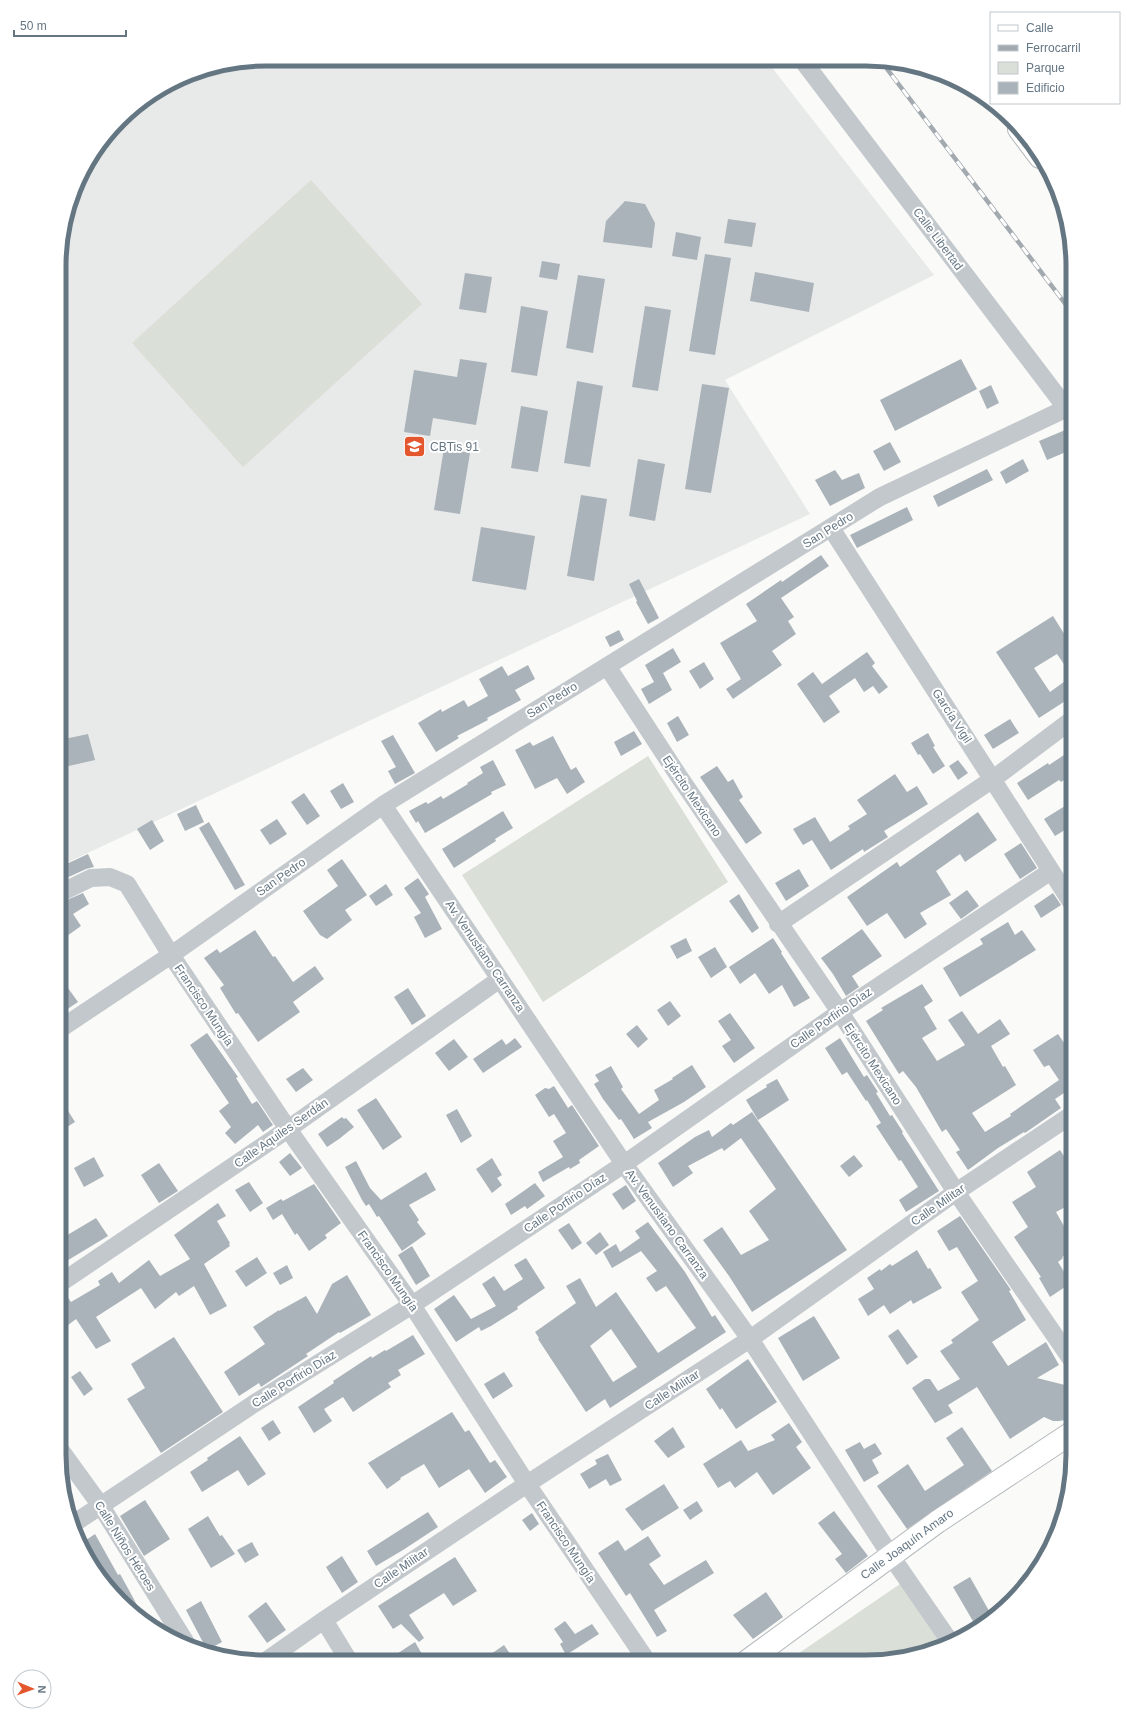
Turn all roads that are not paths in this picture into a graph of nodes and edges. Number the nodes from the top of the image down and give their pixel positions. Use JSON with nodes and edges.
{"nodes":[{"id":1,"x":808,"y":66,"type":"edge"},
{"id":2,"x":1066,"y":402,"type":"edge"},
{"id":3,"x":1066,"y":411,"type":"edge"},
{"id":4,"x":831,"y":528,"type":"junction"},
{"id":5,"x":607,"y":666,"type":"junction"},
{"id":6,"x":1066,"y":724,"type":"edge"},
{"id":7,"x":993,"y":779,"type":"junction"},
{"id":8,"x":383,"y":804,"type":"junction"},
{"id":9,"x":1050,"y":872,"type":"junction"},
{"id":10,"x":66,"y":890,"type":"edge"},
{"id":11,"x":1066,"y":895,"type":"edge"},
{"id":12,"x":778,"y":924,"type":"junction"},
{"id":13,"x":170,"y":955,"type":"junction"},
{"id":14,"x":500,"y":979,"type":"junction"},
{"id":15,"x":840,"y":1012,"type":"junction"},
{"id":16,"x":66,"y":1025,"type":"edge"},
{"id":17,"x":1066,"y":1119,"type":"edge"},
{"id":18,"x":288,"y":1128,"type":"junction"},
{"id":19,"x":624,"y":1164,"type":"junction"},
{"id":20,"x":956,"y":1192,"type":"junction"},
{"id":21,"x":66,"y":1279,"type":"edge"},
{"id":22,"x":412,"y":1305,"type":"junction"},
{"id":23,"x":750,"y":1339,"type":"junction"},
{"id":24,"x":1066,"y":1352,"type":"edge"},
{"id":25,"x":1066,"y":1437,"type":"edge"},
{"id":26,"x":66,"y":1458,"type":"edge"},
{"id":27,"x":527,"y":1484,"type":"junction"},
{"id":28,"x":101,"y":1506,"type":"junction"},
{"id":29,"x":78,"y":1521,"type":"edge"},
{"id":30,"x":891,"y":1556,"type":"junction"},
{"id":31,"x":324,"y":1620,"type":"junction"},
{"id":32,"x":182,"y":1636,"type":"edge"},
{"id":33,"x":947,"y":1638,"type":"edge"},
{"id":34,"x":274,"y":1655,"type":"edge"},
{"id":35,"x":345,"y":1655,"type":"edge"},
{"id":36,"x":643,"y":1655,"type":"edge"},
{"id":37,"x":756,"y":1655,"type":"edge"}],
"edges":[{"from":1,"to":2,"type":"street","name":"Calle Libertad"},
{"from":3,"to":4,"type":"street","name":"San Pedro"},
{"from":4,"to":5,"type":"street","name":"San Pedro"},
{"from":4,"to":7,"type":"street","name":"García Vigil"},
{"from":5,"to":8,"type":"street","name":"San Pedro"},
{"from":5,"to":12,"type":"street","name":"Ejército Mexicano"},
{"from":6,"to":7,"type":"street"},
{"from":7,"to":9,"type":"street","name":"García Vigil"},
{"from":7,"to":12,"type":"street"},
{"from":8,"to":13,"type":"street","name":"San Pedro"},
{"from":8,"to":14,"type":"street","name":"Av. Venustiano Carranza"},
{"from":9,"to":11,"type":"street","name":"García Vigil"},
{"from":9,"to":15,"type":"street","name":"Calle Porfirio Díaz"},
{"from":10,"to":13,"type":"street","name":"Francisco Mungía"},
{"from":12,"to":15,"type":"street","name":"Ejército Mexicano"},
{"from":13,"to":16,"type":"street","name":"San Pedro"},
{"from":13,"to":18,"type":"street","name":"Francisco Mungía"},
{"from":14,"to":18,"type":"street","name":"Calle Aquiles Serdán"},
{"from":14,"to":19,"type":"street","name":"Av. Venustiano Carranza"},
{"from":15,"to":19,"type":"street","name":"Calle Porfirio Díaz"},
{"from":15,"to":20,"type":"street","name":"Ejército Mexicano"},
{"from":17,"to":20,"type":"street","name":"Calle Militar"},
{"from":18,"to":21,"type":"street","name":"Calle Aquiles Serdán"},
{"from":18,"to":22,"type":"street","name":"Francisco Mungía"},
{"from":19,"to":22,"type":"street","name":"Calle Porfirio Díaz"},
{"from":19,"to":23,"type":"street","name":"Av. Venustiano Carranza"},
{"from":20,"to":23,"type":"street","name":"Calle Militar"},
{"from":20,"to":24,"type":"street","name":"Ejército Mexicano"},
{"from":22,"to":27,"type":"street","name":"Francisco Mungía"},
{"from":22,"to":28,"type":"street","name":"Calle Porfirio Díaz"},
{"from":23,"to":27,"type":"street","name":"Calle Militar"},
{"from":23,"to":30,"type":"street","name":"Av. Venustiano Carranza"},
{"from":25,"to":30,"type":"main road","name":"Calle Joaquín Amaro"},
{"from":26,"to":28,"type":"street","name":"Calle Niños Héroes"},
{"from":27,"to":31,"type":"street","name":"Calle Militar"},
{"from":27,"to":36,"type":"street","name":"Francisco Mungía"},
{"from":28,"to":29,"type":"street","name":"Calle Porfirio Díaz"},
{"from":28,"to":32,"type":"street","name":"Calle Niños Héroes"},
{"from":30,"to":33,"type":"street","name":"Av. Venustiano Carranza"},
{"from":30,"to":37,"type":"main road","name":"Calle Joaquín Amaro"},
{"from":31,"to":34,"type":"street","name":"Calle Militar"},
{"from":31,"to":35,"type":"street"}]}
